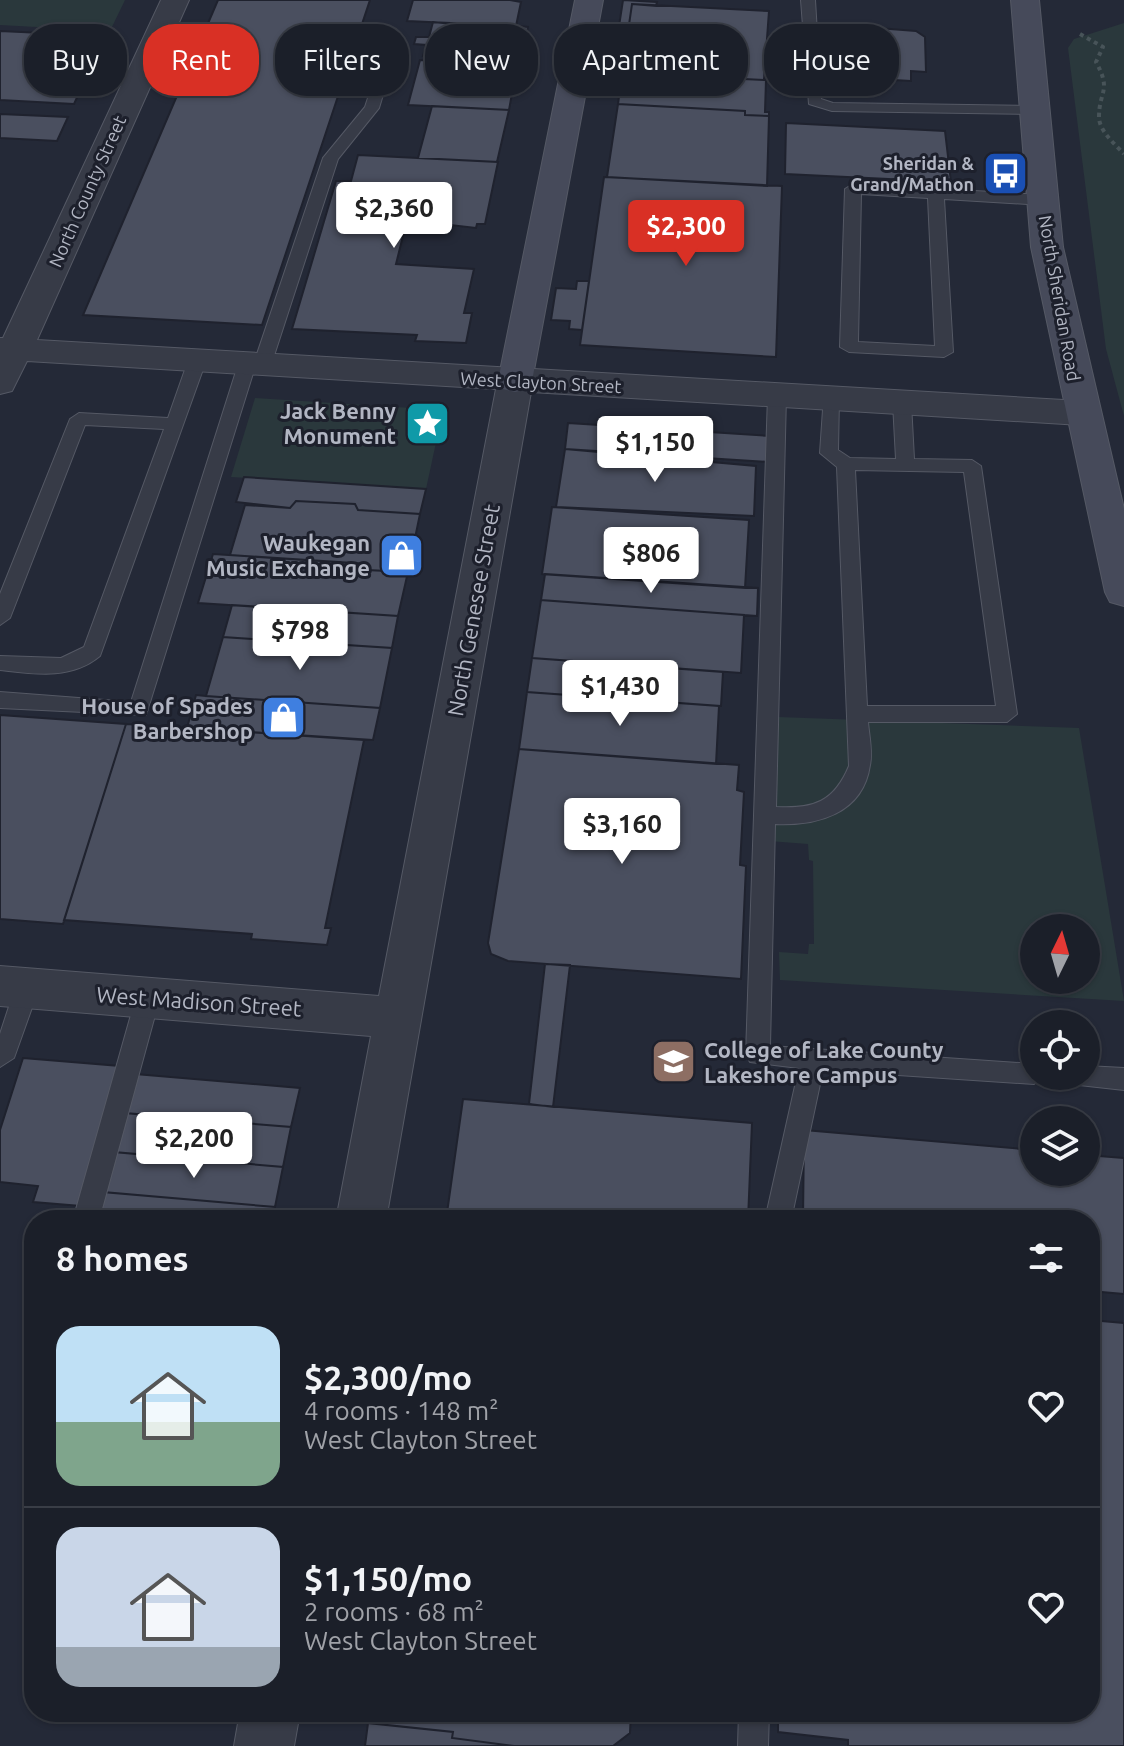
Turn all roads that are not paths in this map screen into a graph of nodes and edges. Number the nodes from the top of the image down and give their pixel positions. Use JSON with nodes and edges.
{"nodes":[{"id":1,"x":175,"y":0,"type":"edge"},
{"id":2,"x":589,"y":0,"type":"edge"},
{"id":3,"x":808,"y":0,"type":"edge"},
{"id":4,"x":1025,"y":0,"type":"edge"},
{"id":5,"x":376,"y":96,"type":"edge"},
{"id":6,"x":1035,"y":110,"type":"junction"},
{"id":7,"x":936,"y":194,"type":"junction"},
{"id":8,"x":1043,"y":200,"type":"junction"},
{"id":9,"x":8,"y":350,"type":"edge"},
{"id":10,"x":197,"y":361,"type":"junction"},
{"id":11,"x":255,"y":365,"type":"junction"},
{"id":12,"x":515,"y":381,"type":"junction"},
{"id":13,"x":0,"y":383,"type":"edge"},
{"id":14,"x":777,"y":396,"type":"junction"},
{"id":15,"x":830,"y":399,"type":"junction"},
{"id":16,"x":902,"y":403,"type":"junction"},
{"id":17,"x":1081,"y":413,"type":"junction"},
{"id":18,"x":175,"y":424,"type":"junction"},
{"id":19,"x":846,"y":464,"type":"junction"},
{"id":20,"x":905,"y":465,"type":"junction"},
{"id":21,"x":1124,"y":592,"type":"edge"},
{"id":22,"x":0,"y":618,"type":"edge"},
{"id":23,"x":0,"y":663,"type":"edge"},
{"id":24,"x":0,"y":700,"type":"edge"},
{"id":25,"x":859,"y":714,"type":"junction"},
{"id":26,"x":765,"y":815,"type":"junction"},
{"id":27,"x":14,"y":987,"type":"edge"},
{"id":28,"x":148,"y":997,"type":"junction"},
{"id":29,"x":398,"y":1018,"type":"junction"},
{"id":30,"x":0,"y":1057,"type":"edge"},
{"id":31,"x":813,"y":1060,"type":"junction"},
{"id":32,"x":1020,"y":1073,"type":"edge"},
{"id":33,"x":1100,"y":1078,"type":"edge"},
{"id":34,"x":1124,"y":1079,"type":"edge"},
{"id":35,"x":89,"y":1210,"type":"edge"},
{"id":36,"x":363,"y":1210,"type":"edge"},
{"id":37,"x":780,"y":1210,"type":"edge"},
{"id":38,"x":268,"y":1722,"type":"edge"},
{"id":39,"x":754,"y":1722,"type":"edge"},
{"id":40,"x":264,"y":1746,"type":"edge"},
{"id":41,"x":753,"y":1746,"type":"edge"}],
"edges":[{"from":1,"to":9,"type":"street","name":"North County Street"},
{"from":2,"to":12,"type":"main road","name":"North Genesee Street"},
{"from":3,"to":6,"type":"lane"},
{"from":4,"to":6,"type":"main road","name":"North Sheridan Road"},
{"from":5,"to":11,"type":"lane"},
{"from":6,"to":8,"type":"main road","name":"North Sheridan Road"},
{"from":7,"to":7,"type":"lane"},
{"from":7,"to":8,"type":"lane"},
{"from":8,"to":17,"type":"main road","name":"North Sheridan Road"},
{"from":9,"to":10,"type":"street","name":"West Clayton Street"},
{"from":9,"to":13,"type":"street","name":"North County Street"},
{"from":10,"to":11,"type":"street","name":"West Clayton Street"},
{"from":10,"to":18,"type":"lane"},
{"from":11,"to":12,"type":"street","name":"West Clayton Street"},
{"from":11,"to":24,"type":"lane"},
{"from":12,"to":14,"type":"street","name":"West Clayton Street"},
{"from":12,"to":29,"type":"street","name":"North Genesee Street"},
{"from":14,"to":15,"type":"street","name":"West Clayton Street"},
{"from":14,"to":26,"type":"lane"},
{"from":15,"to":16,"type":"street","name":"West Clayton Street"},
{"from":15,"to":19,"type":"lane"},
{"from":16,"to":17,"type":"street","name":"West Clayton Street"},
{"from":16,"to":20,"type":"lane"},
{"from":17,"to":21,"type":"main road","name":"North Sheridan Road"},
{"from":18,"to":22,"type":"lane"},
{"from":18,"to":23,"type":"lane"},
{"from":19,"to":20,"type":"lane"},
{"from":19,"to":25,"type":"lane"},
{"from":20,"to":25,"type":"lane"},
{"from":25,"to":26,"type":"lane"},
{"from":26,"to":31,"type":"lane"},
{"from":27,"to":28,"type":"street","name":"West Madison Street"},
{"from":27,"to":30,"type":"lane"},
{"from":28,"to":29,"type":"street","name":"West Madison Street"},
{"from":28,"to":35,"type":"lane"},
{"from":29,"to":36,"type":"street","name":"North Genesee Street"},
{"from":31,"to":32,"type":"lane"},
{"from":31,"to":37,"type":"lane"},
{"from":33,"to":34,"type":"lane"},
{"from":38,"to":40,"type":"street"},
{"from":39,"to":41,"type":"lane"}]}
